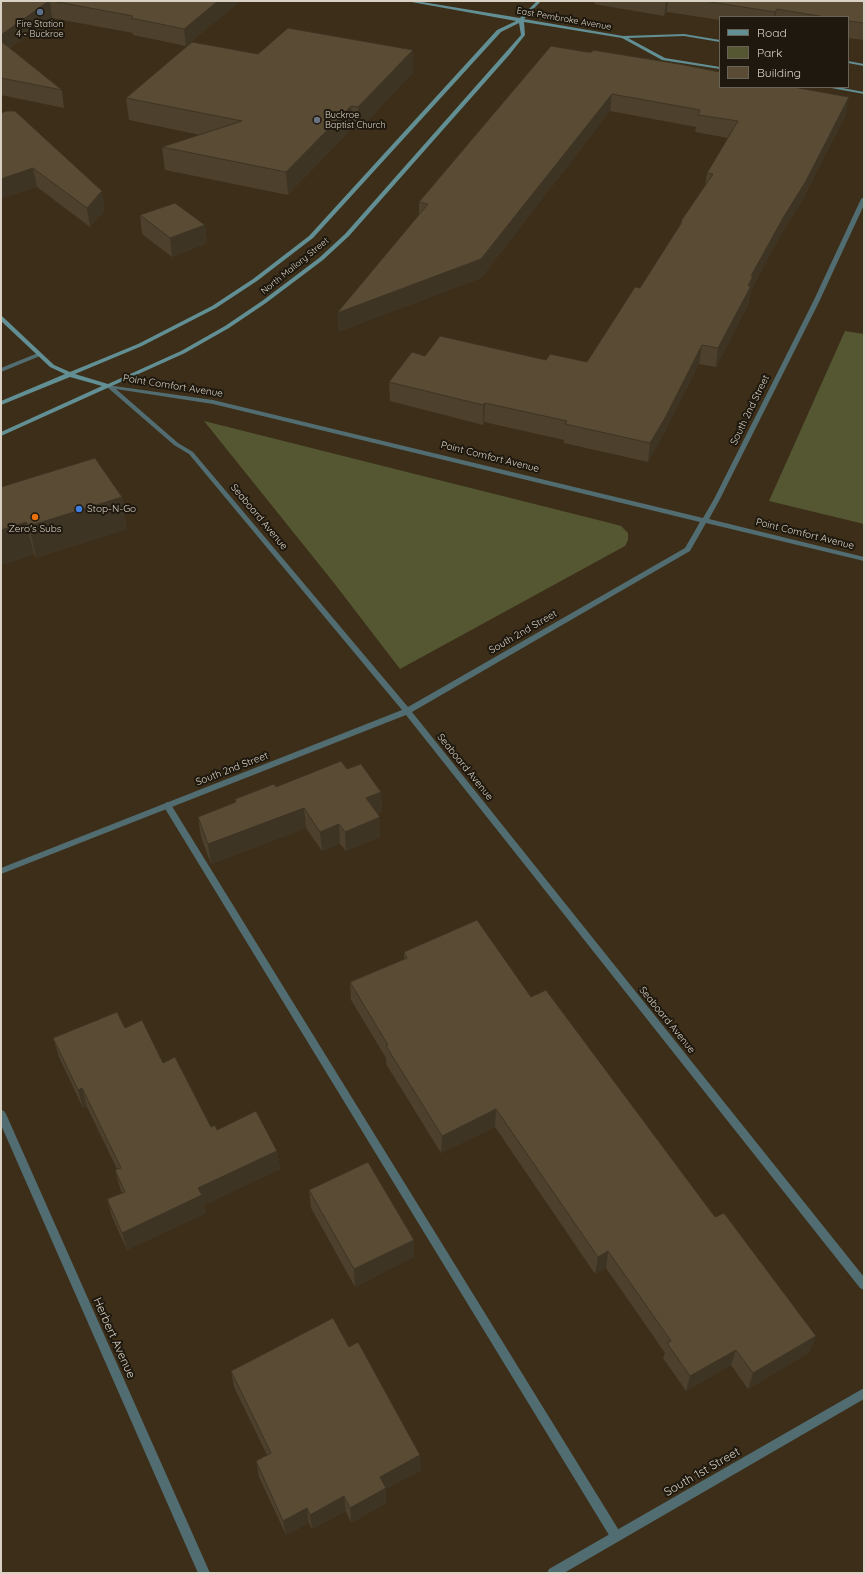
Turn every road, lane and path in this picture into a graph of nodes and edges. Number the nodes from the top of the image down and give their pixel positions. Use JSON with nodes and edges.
{"nodes":[{"id":1,"x":408,"y":1,"type":"edge"},
{"id":2,"x":539,"y":1,"type":"edge"},
{"id":3,"x":521,"y":20,"type":"junction"},
{"id":4,"x":623,"y":37,"type":"junction"},
{"id":5,"x":719,"y":41,"type":"edge"},
{"id":6,"x":849,"y":62,"type":"edge"},
{"id":7,"x":864,"y":65,"type":"edge"},
{"id":8,"x":719,"y":68,"type":"edge"},
{"id":9,"x":834,"y":88,"type":"edge"},
{"id":10,"x":864,"y":93,"type":"edge"},
{"id":11,"x":864,"y":199,"type":"edge"},
{"id":12,"x":1,"y":318,"type":"edge"},
{"id":13,"x":38,"y":355,"type":"junction"},
{"id":14,"x":1,"y":370,"type":"edge"},
{"id":15,"x":71,"y":375,"type":"junction"},
{"id":16,"x":109,"y":386,"type":"junction"},
{"id":17,"x":1,"y":403,"type":"edge"},
{"id":18,"x":1,"y":434,"type":"edge"},
{"id":19,"x":706,"y":520,"type":"junction"},
{"id":20,"x":864,"y":559,"type":"edge"},
{"id":21,"x":407,"y":711,"type":"junction"},
{"id":22,"x":167,"y":805,"type":"junction"},
{"id":23,"x":1,"y":871,"type":"edge"},
{"id":24,"x":1,"y":1114,"type":"edge"},
{"id":25,"x":864,"y":1285,"type":"edge"},
{"id":26,"x":864,"y":1393,"type":"edge"},
{"id":27,"x":616,"y":1536,"type":"junction"},
{"id":28,"x":204,"y":1573,"type":"edge"},
{"id":29,"x":553,"y":1573,"type":"edge"}],
"edges":[{"from":1,"to":3,"type":"main road","name":"East Pembroke Avenue"},
{"from":2,"to":3,"type":"main road","name":"North Mallory Street"},
{"from":3,"to":4,"type":"main road","name":"East Pembroke Avenue"},
{"from":3,"to":15,"type":"main road","name":"North Mallory Street"},
{"from":3,"to":16,"type":"main road","name":"North Mallory Street"},
{"from":4,"to":5,"type":"main road","name":"East Pembroke Avenue"},
{"from":4,"to":8,"type":"main road","name":"East Pembroke Avenue"},
{"from":6,"to":7,"type":"main road"},
{"from":9,"to":10,"type":"main road"},
{"from":11,"to":19,"type":"street","name":"South 2nd Street"},
{"from":12,"to":13,"type":"main road","name":"Seaboard Avenue"},
{"from":13,"to":14,"type":"street"},
{"from":13,"to":15,"type":"main road","name":"Seaboard Avenue"},
{"from":15,"to":16,"type":"main road","name":"Seaboard Avenue"},
{"from":15,"to":17,"type":"main road","name":"North Mallory Street"},
{"from":16,"to":18,"type":"main road","name":"North Mallory Street"},
{"from":16,"to":19,"type":"street","name":"Point Comfort Avenue"},
{"from":16,"to":21,"type":"street","name":"Seaboard Avenue"},
{"from":19,"to":20,"type":"street","name":"Point Comfort Avenue"},
{"from":19,"to":21,"type":"street","name":"South 2nd Street"},
{"from":21,"to":22,"type":"street","name":"South 2nd Street"},
{"from":21,"to":25,"type":"street","name":"Seaboard Avenue"},
{"from":22,"to":23,"type":"street","name":"South 2nd Street"},
{"from":22,"to":27,"type":"street"},
{"from":24,"to":28,"type":"street","name":"Herbert Avenue"},
{"from":26,"to":27,"type":"street","name":"South 1st Street"},
{"from":27,"to":29,"type":"street","name":"South 1st Street"}]}
